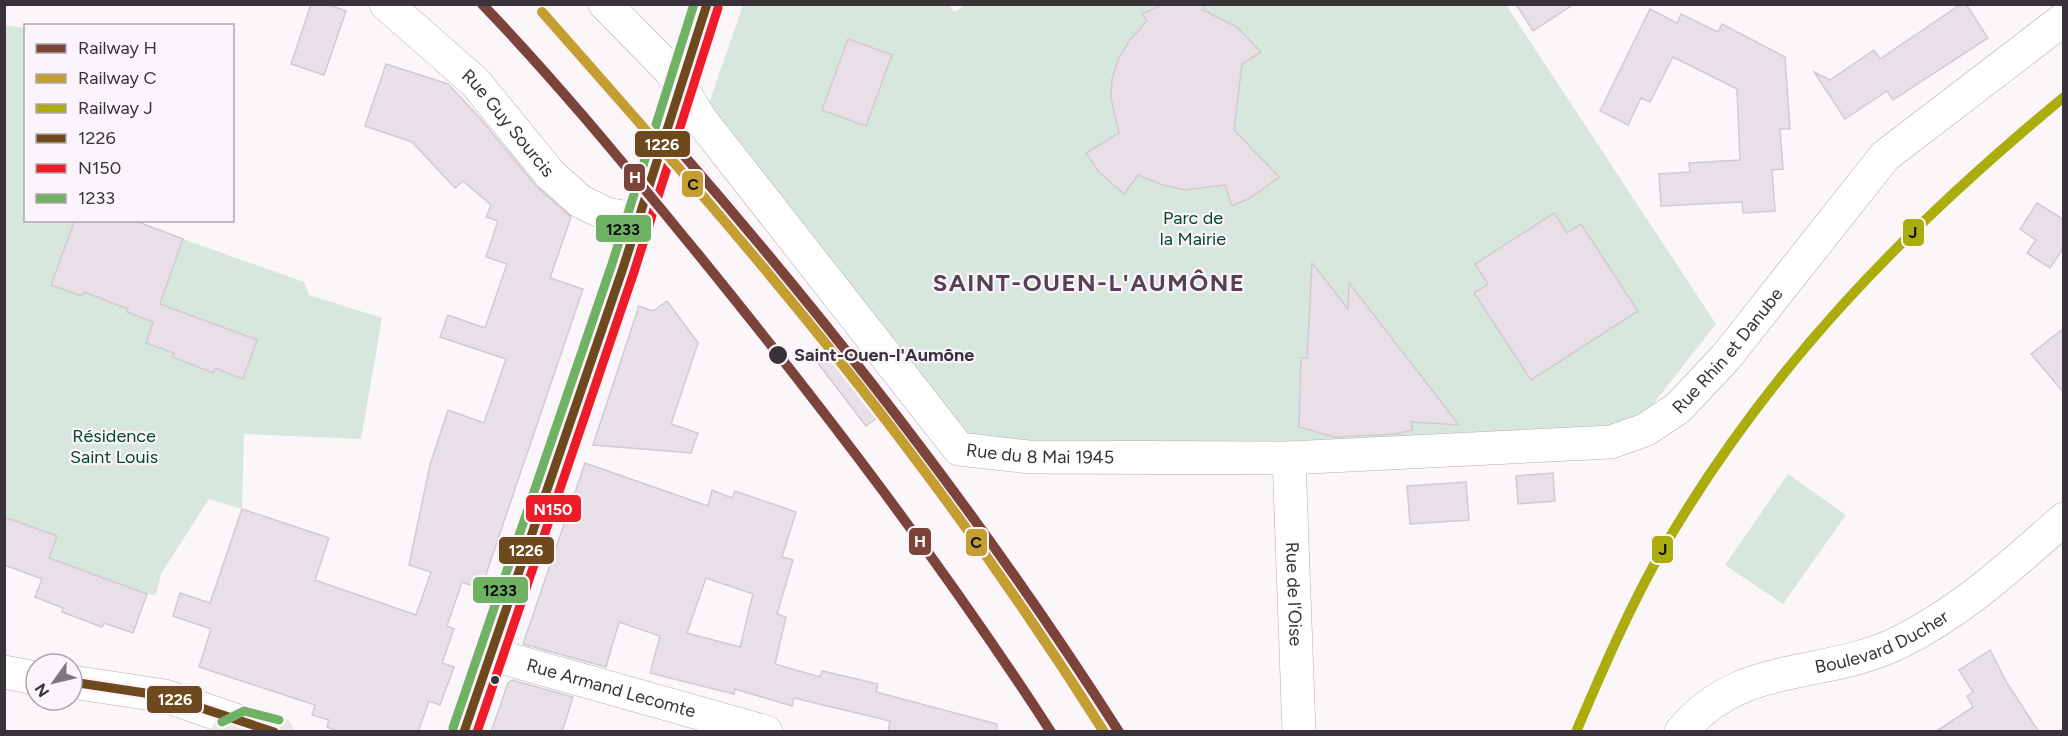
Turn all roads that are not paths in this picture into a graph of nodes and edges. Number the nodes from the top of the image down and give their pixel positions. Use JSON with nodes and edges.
{"nodes":[{"id":1,"x":386,"y":4,"type":"edge"},
{"id":2,"x":605,"y":4,"type":"edge"},
{"id":3,"x":707,"y":4,"type":"edge"},
{"id":4,"x":2064,"y":19,"type":"edge"},
{"id":5,"x":682,"y":88,"type":"junction"},
{"id":6,"x":639,"y":220,"type":"junction"},
{"id":7,"x":1289,"y":458,"type":"junction"},
{"id":8,"x":2064,"y":519,"type":"edge"},
{"id":9,"x":490,"y":654,"type":"junction"},
{"id":10,"x":4,"y":672,"type":"edge"},
{"id":11,"x":24,"y":676,"type":"edge"},
{"id":12,"x":84,"y":684,"type":"edge"},
{"id":13,"x":236,"y":727,"type":"edge"},
{"id":14,"x":466,"y":730,"type":"edge"},
{"id":15,"x":276,"y":732,"type":"edge"},
{"id":16,"x":766,"y":732,"type":"edge"},
{"id":17,"x":1299,"y":732,"type":"edge"},
{"id":18,"x":1681,"y":732,"type":"edge"}],
"edges":[{"from":1,"to":6,"type":"street","name":"Rue Guy Sourcis"},
{"from":2,"to":5,"type":"street","name":"Rue du 8 Mai 1945"},
{"from":3,"to":5,"type":"main road"},
{"from":4,"to":7,"type":"street","name":"Rue Rhin et Danube"},
{"from":5,"to":6,"type":"main road"},
{"from":5,"to":7,"type":"street","name":"Rue du 8 Mai 1945"},
{"from":6,"to":9,"type":"main road"},
{"from":7,"to":17,"type":"street","name":"Rue de l'Oise"},
{"from":8,"to":18,"type":"street","name":"Boulevard Ducher"},
{"from":9,"to":14,"type":"main road"},
{"from":9,"to":16,"type":"street","name":"Rue Armand Lecomte"},
{"from":10,"to":11,"type":"street"},
{"from":12,"to":13,"type":"street"},
{"from":13,"to":15,"type":"main road"}]}
